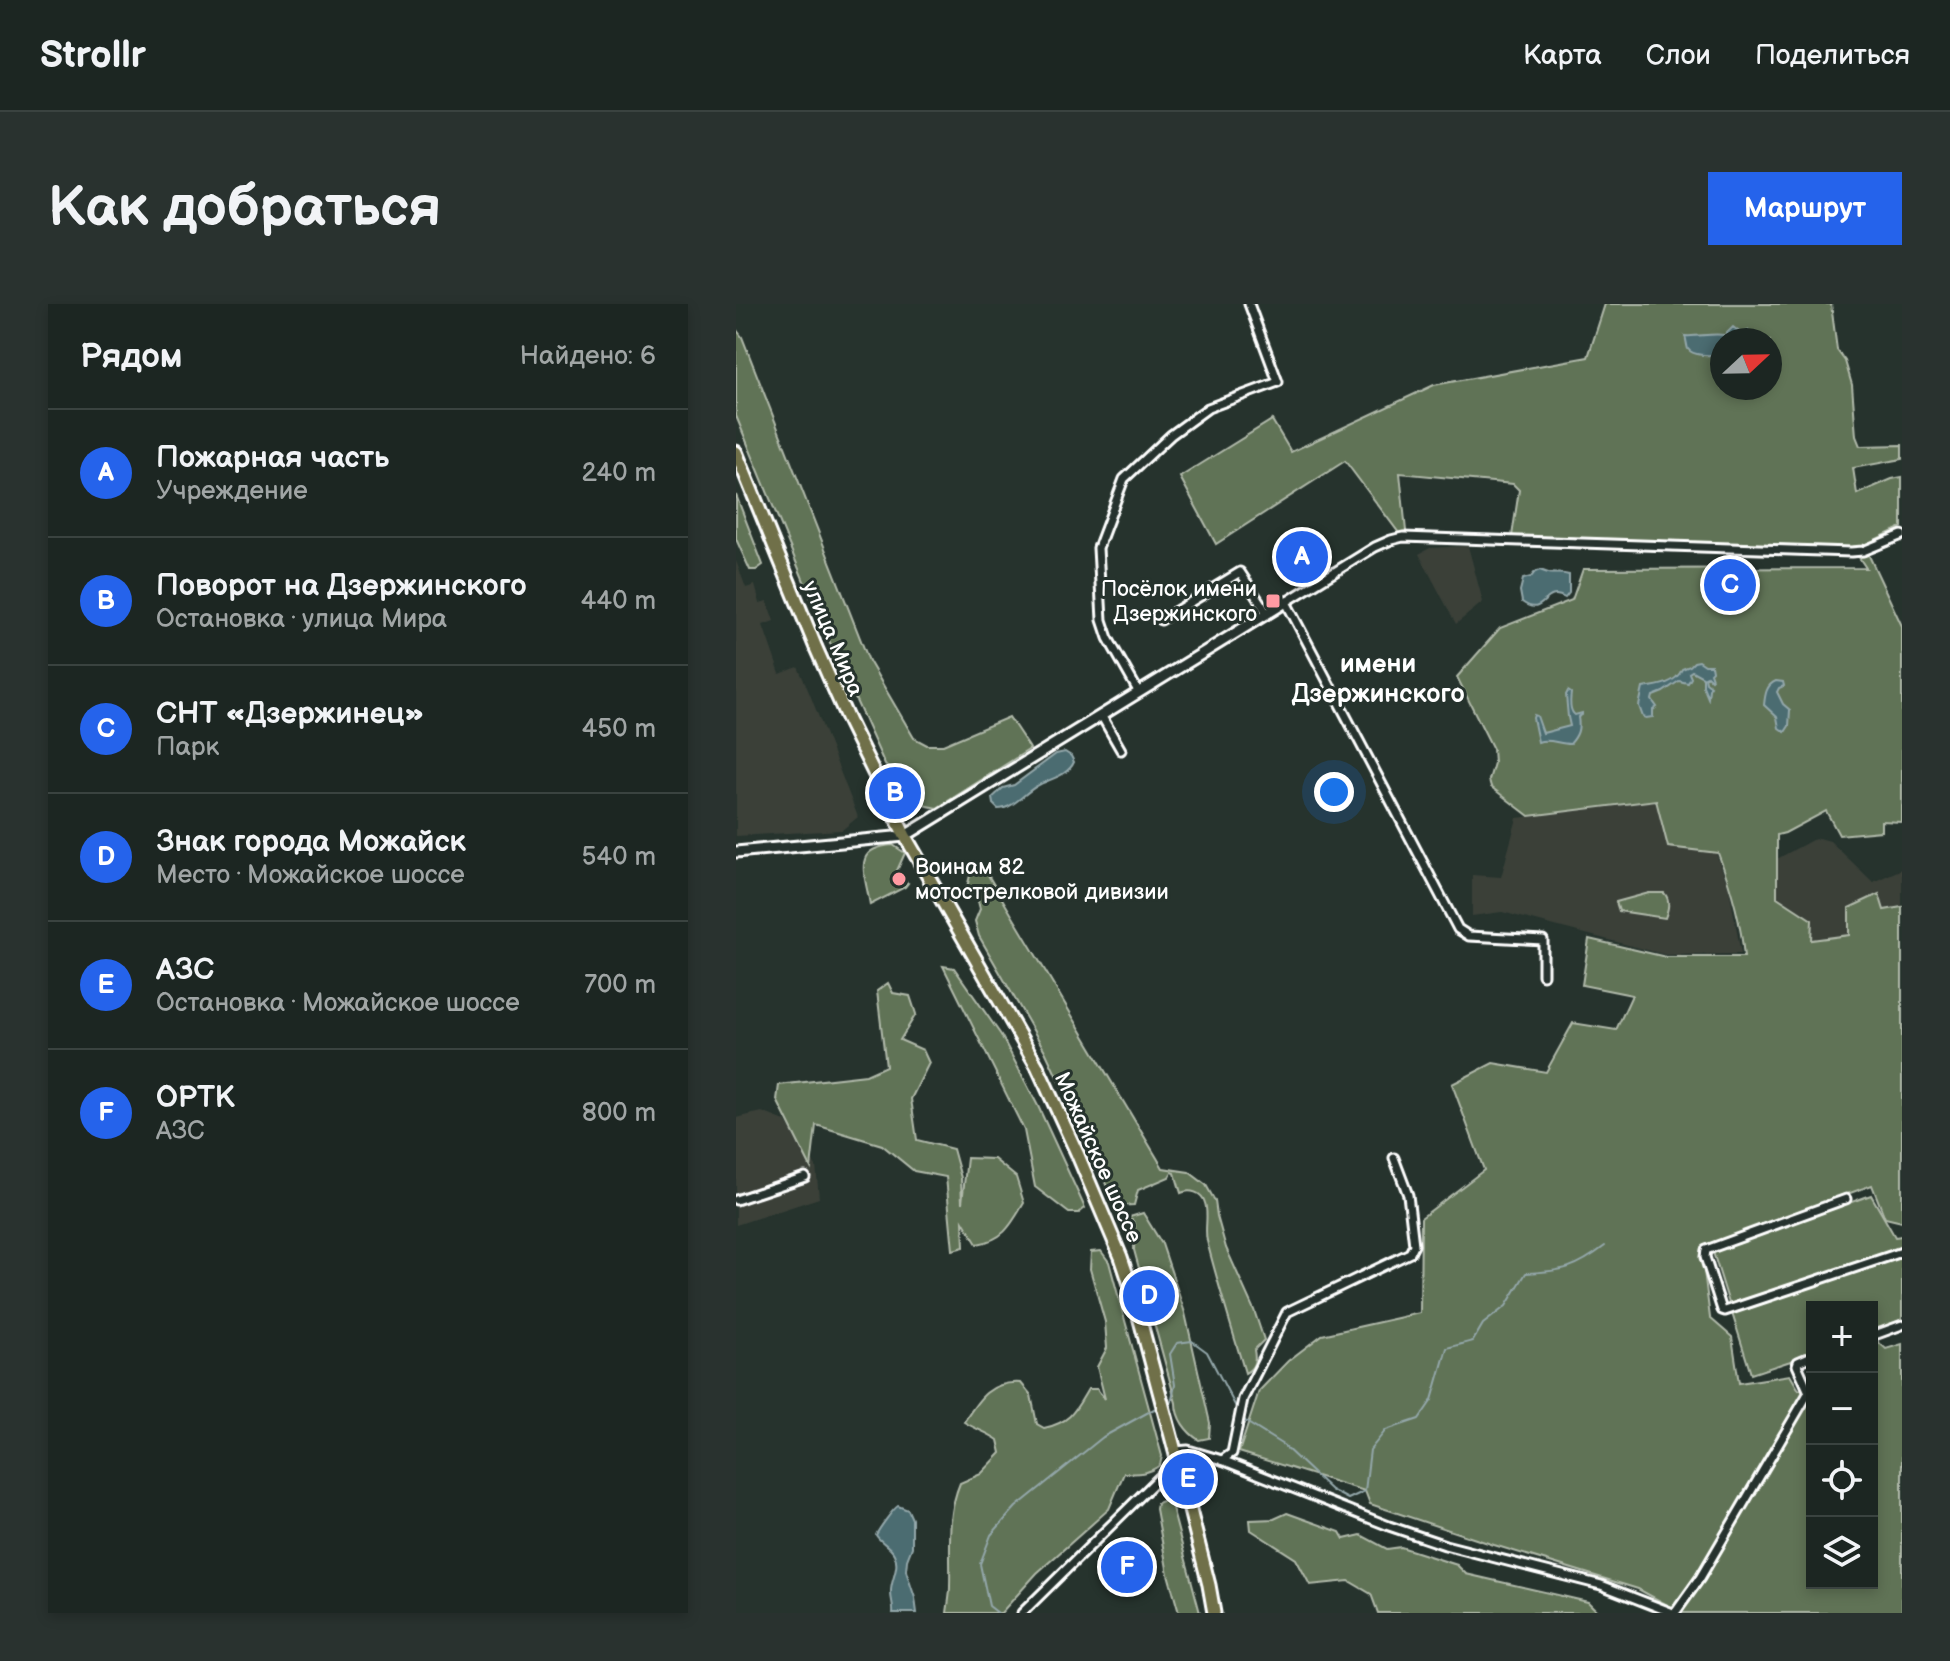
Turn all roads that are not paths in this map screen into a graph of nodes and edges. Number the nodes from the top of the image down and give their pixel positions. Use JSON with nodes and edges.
{"nodes":[{"id":1,"x":1249,"y":304,"type":"edge"},
{"id":2,"x":736,"y":452,"type":"edge"},
{"id":3,"x":1902,"y":535,"type":"edge"},
{"id":4,"x":1286,"y":602,"type":"junction"},
{"id":5,"x":1267,"y":613,"type":"junction"},
{"id":6,"x":1161,"y":620,"type":"dead end"},
{"id":7,"x":1138,"y":691,"type":"junction"},
{"id":8,"x":1101,"y":715,"type":"junction"},
{"id":9,"x":1121,"y":750,"type":"dead end"},
{"id":10,"x":905,"y":836,"type":"junction"},
{"id":11,"x":736,"y":852,"type":"edge"},
{"id":12,"x":1543,"y":975,"type":"dead end"},
{"id":13,"x":1394,"y":1158,"type":"dead end"},
{"id":14,"x":805,"y":1177,"type":"dead end"},
{"id":15,"x":1846,"y":1199,"type":"dead end"},
{"id":16,"x":736,"y":1200,"type":"edge"},
{"id":17,"x":1902,"y":1252,"type":"edge"},
{"id":18,"x":1902,"y":1325,"type":"edge"},
{"id":19,"x":1878,"y":1334,"type":"edge"},
{"id":20,"x":1806,"y":1359,"type":"edge"},
{"id":21,"x":1175,"y":1451,"type":"junction"},
{"id":22,"x":1222,"y":1460,"type":"junction"},
{"id":23,"x":1178,"y":1465,"type":"junction"},
{"id":24,"x":1022,"y":1613,"type":"edge"},
{"id":25,"x":1214,"y":1613,"type":"edge"},
{"id":26,"x":1674,"y":1613,"type":"edge"}],
"edges":[{"from":1,"to":7,"type":"street"},
{"from":2,"to":10,"type":"main road","name":"улица Мира"},
{"from":3,"to":4,"type":"street"},
{"from":4,"to":5,"type":"street"},
{"from":4,"to":12,"type":"street"},
{"from":5,"to":6,"type":"street"},
{"from":5,"to":7,"type":"street"},
{"from":7,"to":8,"type":"street"},
{"from":8,"to":9,"type":"street"},
{"from":8,"to":10,"type":"street"},
{"from":10,"to":11,"type":"street"},
{"from":10,"to":21,"type":"main road","name":"Можайское шоссе"},
{"from":13,"to":22,"type":"street"},
{"from":14,"to":16,"type":"street"},
{"from":15,"to":17,"type":"street"},
{"from":18,"to":19,"type":"street"},
{"from":20,"to":26,"type":"street"},
{"from":21,"to":22,"type":"street"},
{"from":21,"to":23,"type":"main road","name":"Можайское шоссе"},
{"from":22,"to":26,"type":"street"},
{"from":23,"to":24,"type":"street"},
{"from":23,"to":25,"type":"main road","name":"Можайское шоссе"}]}
